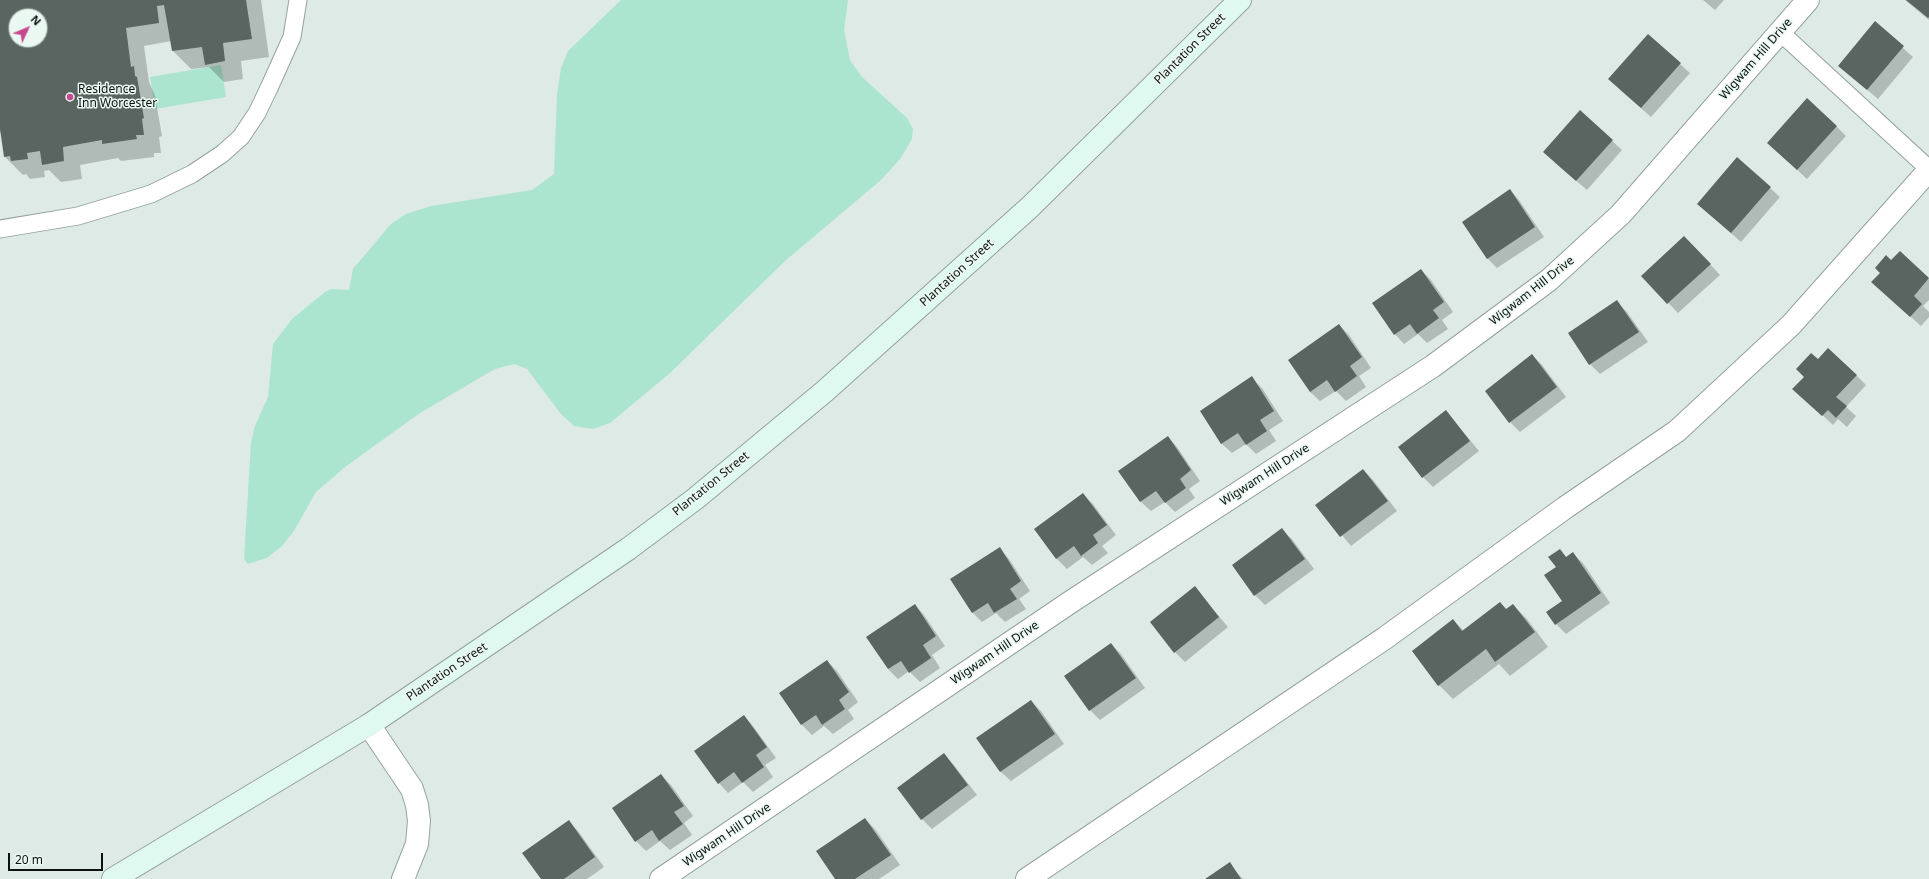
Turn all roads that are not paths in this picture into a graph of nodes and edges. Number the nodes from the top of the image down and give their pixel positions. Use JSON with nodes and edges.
{"nodes":[{"id":1,"x":298,"y":0,"type":"edge"},
{"id":2,"x":1240,"y":0,"type":"edge"},
{"id":3,"x":1808,"y":0,"type":"edge"},
{"id":4,"x":1780,"y":32,"type":"junction"},
{"id":5,"x":1929,"y":169,"type":"edge"},
{"id":6,"x":0,"y":229,"type":"edge"},
{"id":7,"x":369,"y":725,"type":"junction"},
{"id":8,"x":113,"y":879,"type":"edge"},
{"id":9,"x":403,"y":879,"type":"edge"},
{"id":10,"x":661,"y":879,"type":"edge"},
{"id":11,"x":1028,"y":879,"type":"edge"}],
"edges":[{"from":1,"to":6,"type":"lane"},
{"from":2,"to":7,"type":"main road","name":"Plantation Street"},
{"from":3,"to":4,"type":"street","name":"Wigwam Hill Drive"},
{"from":4,"to":5,"type":"lane"},
{"from":4,"to":10,"type":"street","name":"Wigwam Hill Drive"},
{"from":5,"to":11,"type":"street"},
{"from":7,"to":8,"type":"main road","name":"Plantation Street"},
{"from":7,"to":9,"type":"street"}]}
